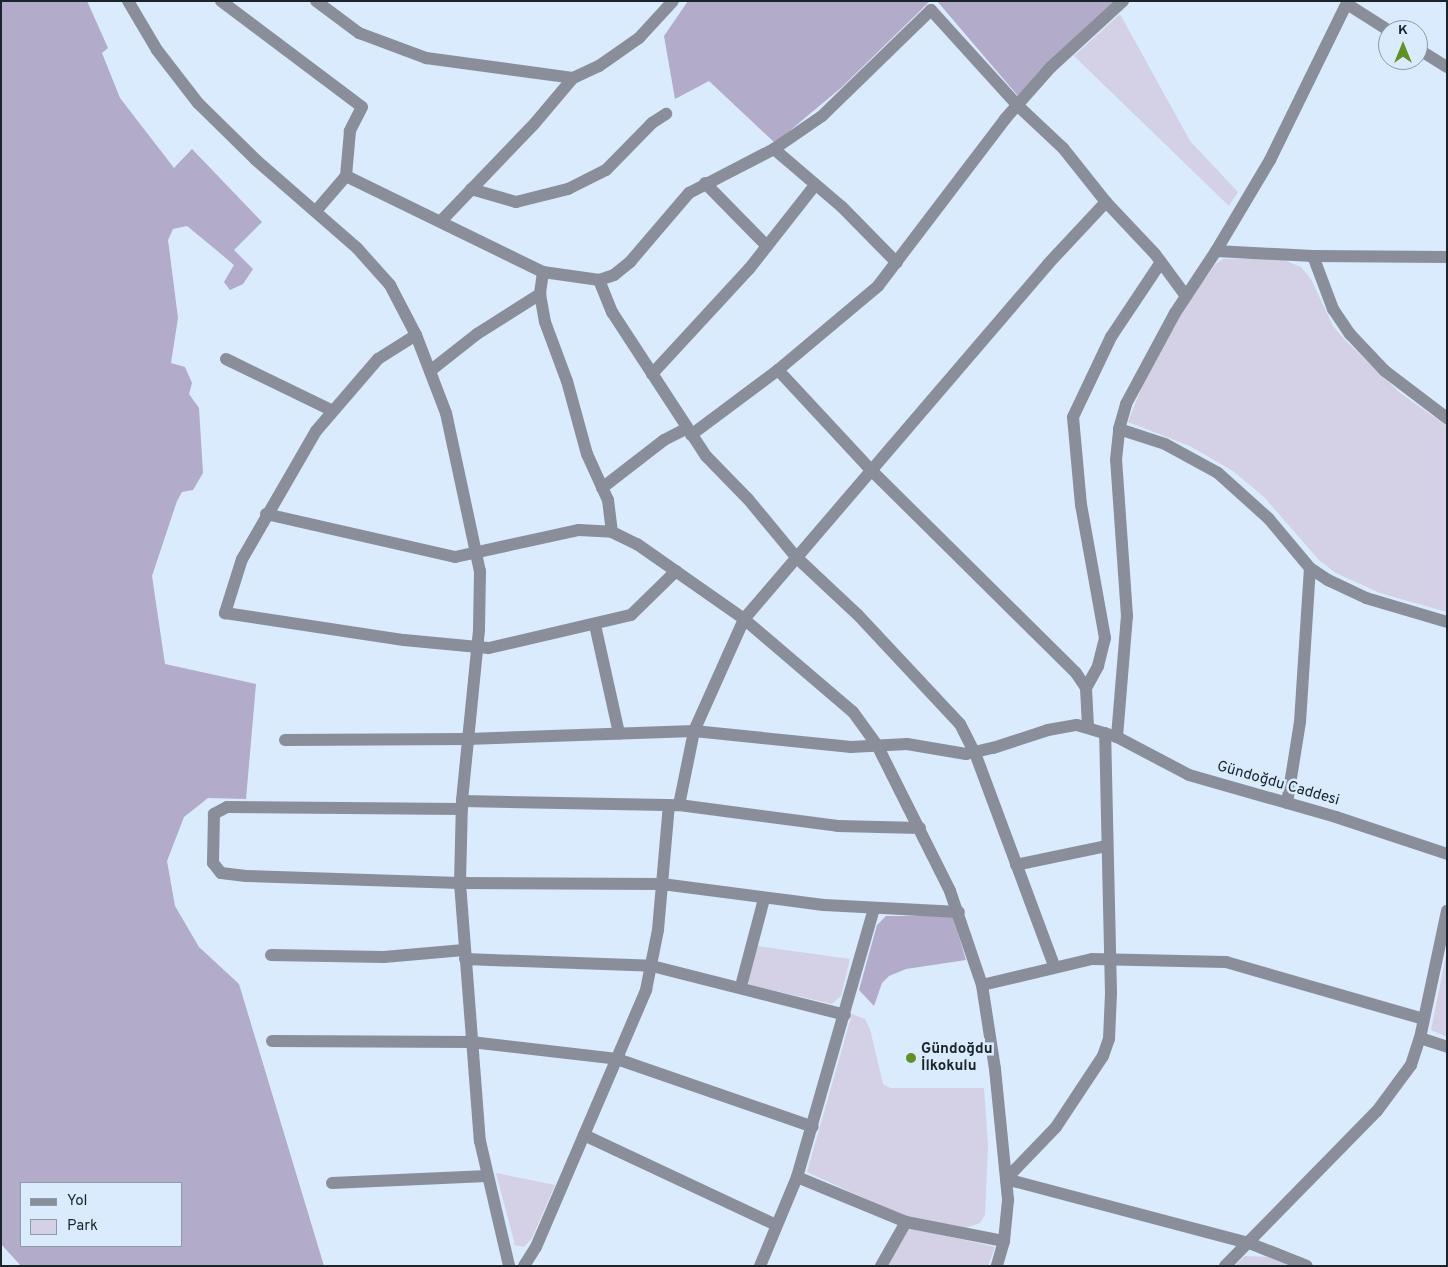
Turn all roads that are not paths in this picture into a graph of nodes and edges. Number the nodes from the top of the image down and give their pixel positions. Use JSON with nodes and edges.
{"nodes":[{"id":1,"x":128,"y":1,"type":"edge"},
{"id":2,"x":222,"y":1,"type":"edge"},
{"id":3,"x":316,"y":1,"type":"edge"},
{"id":4,"x":673,"y":1,"type":"edge"},
{"id":5,"x":1123,"y":1,"type":"edge"},
{"id":6,"x":1347,"y":3,"type":"edge"},
{"id":7,"x":1378,"y":23,"type":"edge"},
{"id":8,"x":1428,"y":56,"type":"edge"},
{"id":9,"x":1447,"y":68,"type":"edge"},
{"id":10,"x":573,"y":78,"type":"junction"},
{"id":11,"x":1017,"y":104,"type":"junction"},
{"id":12,"x":666,"y":114,"type":"dead end"},
{"id":13,"x":774,"y":149,"type":"junction"},
{"id":14,"x":346,"y":176,"type":"junction"},
{"id":15,"x":705,"y":183,"type":"junction"},
{"id":16,"x":815,"y":185,"type":"junction"},
{"id":17,"x":471,"y":189,"type":"junction"},
{"id":18,"x":1106,"y":202,"type":"junction"},
{"id":19,"x":316,"y":211,"type":"junction"},
{"id":20,"x":442,"y":220,"type":"junction"},
{"id":21,"x":767,"y":246,"type":"junction"},
{"id":22,"x":1216,"y":251,"type":"junction"},
{"id":23,"x":1313,"y":256,"type":"junction"},
{"id":24,"x":1447,"y":257,"type":"edge"},
{"id":25,"x":1161,"y":262,"type":"junction"},
{"id":26,"x":897,"y":263,"type":"junction"},
{"id":27,"x":543,"y":272,"type":"junction"},
{"id":28,"x":599,"y":280,"type":"junction"},
{"id":29,"x":540,"y":294,"type":"junction"},
{"id":30,"x":1186,"y":296,"type":"junction"},
{"id":31,"x":416,"y":335,"type":"junction"},
{"id":32,"x":226,"y":359,"type":"dead end"},
{"id":33,"x":778,"y":370,"type":"junction"},
{"id":34,"x":430,"y":371,"type":"junction"},
{"id":35,"x":652,"y":374,"type":"junction"},
{"id":36,"x":331,"y":410,"type":"junction"},
{"id":37,"x":1447,"y":418,"type":"edge"},
{"id":38,"x":1119,"y":428,"type":"junction"},
{"id":39,"x":689,"y":432,"type":"junction"},
{"id":40,"x":870,"y":469,"type":"junction"},
{"id":41,"x":602,"y":488,"type":"junction"},
{"id":42,"x":266,"y":514,"type":"junction"},
{"id":43,"x":612,"y":532,"type":"junction"},
{"id":44,"x":478,"y":555,"type":"junction"},
{"id":45,"x":796,"y":557,"type":"junction"},
{"id":46,"x":1310,"y":568,"type":"junction"},
{"id":47,"x":676,"y":571,"type":"junction"},
{"id":48,"x":744,"y":618,"type":"junction"},
{"id":49,"x":1447,"y":622,"type":"edge"},
{"id":50,"x":595,"y":625,"type":"junction"},
{"id":51,"x":478,"y":648,"type":"junction"},
{"id":52,"x":1086,"y":688,"type":"junction"},
{"id":53,"x":1088,"y":727,"type":"junction"},
{"id":54,"x":694,"y":731,"type":"junction"},
{"id":55,"x":619,"y":733,"type":"junction"},
{"id":56,"x":1111,"y":735,"type":"junction"},
{"id":57,"x":467,"y":739,"type":"junction"},
{"id":58,"x":285,"y":740,"type":"dead end"},
{"id":59,"x":877,"y":745,"type":"junction"},
{"id":60,"x":975,"y":753,"type":"junction"},
{"id":61,"x":1287,"y":803,"type":"junction"},
{"id":62,"x":462,"y":805,"type":"junction"},
{"id":63,"x":674,"y":805,"type":"junction"},
{"id":64,"x":920,"y":828,"type":"junction"},
{"id":65,"x":1107,"y":846,"type":"junction"},
{"id":66,"x":1447,"y":854,"type":"edge"},
{"id":67,"x":1016,"y":865,"type":"junction"},
{"id":68,"x":460,"y":883,"type":"junction"},
{"id":69,"x":662,"y":884,"type":"junction"},
{"id":70,"x":764,"y":899,"type":"junction"},
{"id":71,"x":874,"y":909,"type":"junction"},
{"id":72,"x":1447,"y":911,"type":"edge"},
{"id":73,"x":959,"y":912,"type":"junction"},
{"id":74,"x":271,"y":955,"type":"dead end"},
{"id":75,"x":464,"y":955,"type":"junction"},
{"id":76,"x":1111,"y":957,"type":"junction"},
{"id":77,"x":1054,"y":965,"type":"junction"},
{"id":78,"x":652,"y":966,"type":"junction"},
{"id":79,"x":982,"y":985,"type":"junction"},
{"id":80,"x":741,"y":986,"type":"junction"},
{"id":81,"x":845,"y":1015,"type":"junction"},
{"id":82,"x":1423,"y":1019,"type":"junction"},
{"id":83,"x":1420,"y":1038,"type":"junction"},
{"id":84,"x":272,"y":1041,"type":"dead end"},
{"id":85,"x":471,"y":1042,"type":"junction"},
{"id":86,"x":1447,"y":1047,"type":"edge"},
{"id":87,"x":617,"y":1058,"type":"junction"},
{"id":88,"x":813,"y":1127,"type":"junction"},
{"id":89,"x":584,"y":1136,"type":"junction"},
{"id":90,"x":487,"y":1176,"type":"junction"},
{"id":91,"x":797,"y":1177,"type":"junction"},
{"id":92,"x":1006,"y":1179,"type":"junction"},
{"id":93,"x":332,"y":1183,"type":"dead end"},
{"id":94,"x":906,"y":1222,"type":"junction"},
{"id":95,"x":776,"y":1225,"type":"junction"},
{"id":96,"x":1004,"y":1241,"type":"junction"},
{"id":97,"x":1249,"y":1243,"type":"junction"},
{"id":98,"x":509,"y":1266,"type":"edge"},
{"id":99,"x":524,"y":1266,"type":"edge"},
{"id":100,"x":760,"y":1266,"type":"edge"},
{"id":101,"x":881,"y":1266,"type":"edge"},
{"id":102,"x":997,"y":1266,"type":"edge"},
{"id":103,"x":1225,"y":1266,"type":"edge"},
{"id":104,"x":1307,"y":1266,"type":"edge"}],
"edges":[{"from":1,"to":19,"type":"street"},
{"from":2,"to":14,"type":"street"},
{"from":3,"to":10,"type":"street"},
{"from":4,"to":10,"type":"street"},
{"from":5,"to":11,"type":"street"},
{"from":6,"to":7,"type":"street"},
{"from":6,"to":22,"type":"street"},
{"from":8,"to":9,"type":"street"},
{"from":10,"to":17,"type":"street"},
{"from":11,"to":13,"type":"street"},
{"from":11,"to":18,"type":"street"},
{"from":11,"to":26,"type":"street"},
{"from":12,"to":17,"type":"street"},
{"from":13,"to":15,"type":"street"},
{"from":13,"to":16,"type":"street"},
{"from":14,"to":19,"type":"street"},
{"from":14,"to":20,"type":"street"},
{"from":15,"to":21,"type":"street"},
{"from":15,"to":28,"type":"street"},
{"from":16,"to":21,"type":"street"},
{"from":16,"to":26,"type":"street"},
{"from":17,"to":20,"type":"street"},
{"from":18,"to":25,"type":"street"},
{"from":18,"to":40,"type":"street"},
{"from":19,"to":31,"type":"street"},
{"from":20,"to":27,"type":"street"},
{"from":21,"to":35,"type":"street"},
{"from":22,"to":23,"type":"street"},
{"from":22,"to":30,"type":"street"},
{"from":23,"to":24,"type":"street"},
{"from":23,"to":37,"type":"street"},
{"from":25,"to":30,"type":"street"},
{"from":25,"to":52,"type":"street"},
{"from":26,"to":33,"type":"street"},
{"from":27,"to":28,"type":"street"},
{"from":27,"to":29,"type":"street"},
{"from":28,"to":35,"type":"street"},
{"from":29,"to":34,"type":"street"},
{"from":29,"to":41,"type":"street"},
{"from":30,"to":38,"type":"street"},
{"from":31,"to":34,"type":"street"},
{"from":31,"to":36,"type":"street"},
{"from":32,"to":36,"type":"street"},
{"from":33,"to":39,"type":"street"},
{"from":33,"to":40,"type":"street"},
{"from":34,"to":44,"type":"street"},
{"from":35,"to":39,"type":"street"},
{"from":36,"to":42,"type":"street"},
{"from":38,"to":46,"type":"street"},
{"from":38,"to":56,"type":"street"},
{"from":39,"to":41,"type":"street"},
{"from":39,"to":45,"type":"street"},
{"from":40,"to":45,"type":"street"},
{"from":40,"to":52,"type":"street"},
{"from":41,"to":43,"type":"street"},
{"from":42,"to":44,"type":"street"},
{"from":42,"to":51,"type":"street"},
{"from":43,"to":44,"type":"street"},
{"from":43,"to":47,"type":"street"},
{"from":44,"to":51,"type":"street"},
{"from":45,"to":48,"type":"street"},
{"from":45,"to":60,"type":"street"},
{"from":46,"to":49,"type":"street"},
{"from":46,"to":61,"type":"street"},
{"from":47,"to":48,"type":"street"},
{"from":47,"to":50,"type":"street"},
{"from":48,"to":54,"type":"street"},
{"from":48,"to":59,"type":"street"},
{"from":50,"to":51,"type":"street"},
{"from":50,"to":55,"type":"street"},
{"from":51,"to":57,"type":"street"},
{"from":52,"to":53,"type":"street"},
{"from":53,"to":56,"type":"street","name":"Gündoğdu Caddesi"},
{"from":53,"to":60,"type":"street","name":"Gündoğdu Caddesi"},
{"from":54,"to":55,"type":"street"},
{"from":54,"to":59,"type":"street"},
{"from":54,"to":63,"type":"street"},
{"from":55,"to":57,"type":"street"},
{"from":56,"to":61,"type":"street","name":"Gündoğdu Caddesi"},
{"from":56,"to":65,"type":"street"},
{"from":57,"to":58,"type":"street"},
{"from":57,"to":62,"type":"street"},
{"from":59,"to":60,"type":"street"},
{"from":59,"to":64,"type":"street"},
{"from":60,"to":67,"type":"street"},
{"from":61,"to":66,"type":"street","name":"Gündoğdu Caddesi"},
{"from":62,"to":63,"type":"street"},
{"from":62,"to":68,"type":"street"},
{"from":62,"to":68,"type":"street"},
{"from":63,"to":64,"type":"street"},
{"from":63,"to":69,"type":"street"},
{"from":64,"to":73,"type":"street"},
{"from":65,"to":67,"type":"street"},
{"from":65,"to":76,"type":"street"},
{"from":67,"to":77,"type":"street"},
{"from":68,"to":69,"type":"street"},
{"from":68,"to":75,"type":"street"},
{"from":69,"to":70,"type":"street"},
{"from":69,"to":78,"type":"street"},
{"from":70,"to":71,"type":"street"},
{"from":70,"to":80,"type":"street"},
{"from":71,"to":73,"type":"street"},
{"from":71,"to":81,"type":"street"},
{"from":72,"to":82,"type":"street"},
{"from":73,"to":79,"type":"street"},
{"from":74,"to":75,"type":"street"},
{"from":75,"to":78,"type":"street"},
{"from":75,"to":85,"type":"street"},
{"from":76,"to":77,"type":"street"},
{"from":76,"to":82,"type":"street"},
{"from":76,"to":92,"type":"street"},
{"from":77,"to":79,"type":"street"},
{"from":78,"to":80,"type":"street"},
{"from":78,"to":87,"type":"street"},
{"from":79,"to":92,"type":"street"},
{"from":80,"to":81,"type":"street"},
{"from":81,"to":88,"type":"street"},
{"from":82,"to":83,"type":"street"},
{"from":83,"to":86,"type":"street"},
{"from":83,"to":97,"type":"street"},
{"from":84,"to":85,"type":"street"},
{"from":85,"to":87,"type":"street"},
{"from":85,"to":90,"type":"street"},
{"from":87,"to":88,"type":"street"},
{"from":87,"to":89,"type":"street"},
{"from":88,"to":91,"type":"street"},
{"from":89,"to":95,"type":"street"},
{"from":89,"to":99,"type":"street"},
{"from":90,"to":93,"type":"street"},
{"from":90,"to":98,"type":"street"},
{"from":91,"to":94,"type":"street"},
{"from":91,"to":95,"type":"street"},
{"from":92,"to":96,"type":"street"},
{"from":92,"to":97,"type":"street"},
{"from":94,"to":96,"type":"street"},
{"from":94,"to":101,"type":"street"},
{"from":95,"to":100,"type":"street"},
{"from":96,"to":102,"type":"street"},
{"from":97,"to":103,"type":"street"},
{"from":97,"to":104,"type":"street"}]}
